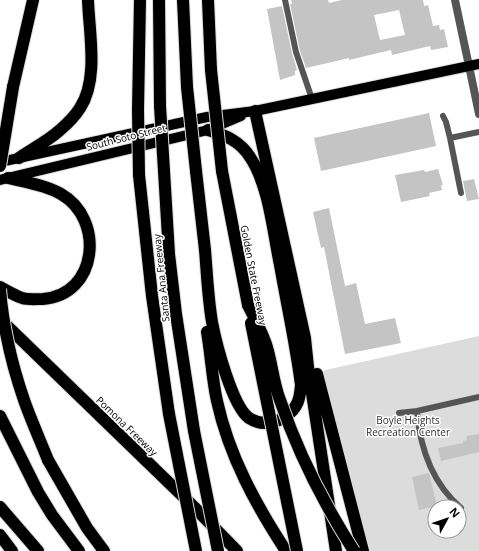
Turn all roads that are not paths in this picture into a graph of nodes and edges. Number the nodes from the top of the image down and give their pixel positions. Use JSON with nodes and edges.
{"nodes":[{"id":1,"x":27,"y":0,"type":"edge"},
{"id":2,"x":33,"y":0,"type":"edge"},
{"id":3,"x":88,"y":0,"type":"edge"},
{"id":4,"x":140,"y":0,"type":"edge"},
{"id":5,"x":159,"y":0,"type":"edge"},
{"id":6,"x":183,"y":0,"type":"edge"},
{"id":7,"x":208,"y":0,"type":"edge"},
{"id":8,"x":285,"y":0,"type":"edge"},
{"id":9,"x":455,"y":0,"type":"edge"},
{"id":10,"x":474,"y":65,"type":"edge"},
{"id":11,"x":13,"y":87,"type":"junction"},
{"id":12,"x":312,"y":99,"type":"junction"},
{"id":13,"x":255,"y":111,"type":"junction"},
{"id":14,"x":479,"y":114,"type":"edge"},
{"id":15,"x":443,"y":116,"type":"dead end"},
{"id":16,"x":208,"y":130,"type":"junction"},
{"id":17,"x":479,"y":132,"type":"edge"},
{"id":18,"x":450,"y":138,"type":"junction"},
{"id":19,"x":19,"y":158,"type":"junction"},
{"id":20,"x":0,"y":162,"type":"edge"},
{"id":21,"x":0,"y":166,"type":"edge"},
{"id":22,"x":196,"y":171,"type":"junction"},
{"id":23,"x":4,"y":179,"type":"edge"},
{"id":24,"x":461,"y":193,"type":"dead end"},
{"id":25,"x":0,"y":288,"type":"edge"},
{"id":26,"x":248,"y":305,"type":"junction"},
{"id":27,"x":0,"y":319,"type":"edge"},
{"id":28,"x":305,"y":338,"type":"junction"},
{"id":29,"x":479,"y":397,"type":"edge"},
{"id":30,"x":417,"y":410,"type":"junction"},
{"id":31,"x":399,"y":413,"type":"dead end"},
{"id":32,"x":0,"y":416,"type":"edge"},
{"id":33,"x":450,"y":499,"type":"edge"},
{"id":34,"x":0,"y":507,"type":"edge"},
{"id":35,"x":0,"y":536,"type":"edge"},
{"id":36,"x":12,"y":551,"type":"edge"},
{"id":37,"x":38,"y":551,"type":"edge"},
{"id":38,"x":79,"y":551,"type":"edge"},
{"id":39,"x":104,"y":551,"type":"edge"},
{"id":40,"x":196,"y":551,"type":"edge"},
{"id":41,"x":218,"y":551,"type":"edge"},
{"id":42,"x":237,"y":551,"type":"edge"},
{"id":43,"x":286,"y":551,"type":"edge"},
{"id":44,"x":297,"y":551,"type":"edge"},
{"id":45,"x":336,"y":551,"type":"edge"},
{"id":46,"x":354,"y":551,"type":"edge"},
{"id":47,"x":363,"y":551,"type":"edge"}],
"edges":[{"from":1,"to":11,"type":"highway"},
{"from":2,"to":11,"type":"highway"},
{"from":3,"to":19,"type":"highway"},
{"from":4,"to":40,"type":"highway","name":"Santa Ana Freeway","bridge":true},
{"from":5,"to":41,"type":"highway","name":"Santa Ana Freeway","bridge":true},
{"from":6,"to":22,"type":"highway","bridge":true},
{"from":7,"to":26,"type":"highway","name":"Golden State Freeway","bridge":true},
{"from":8,"to":12,"type":"lane"},
{"from":9,"to":10,"type":"street"},
{"from":10,"to":12,"type":"main road","name":"South Soto Street"},
{"from":10,"to":14,"type":"street"},
{"from":11,"to":21,"type":"highway","bridge":true},
{"from":12,"to":13,"type":"main road","name":"South Soto Street"},
{"from":13,"to":16,"type":"main road","name":"South Soto Street"},
{"from":13,"to":19,"type":"main road","name":"South Soto Street"},
{"from":13,"to":28,"type":"highway"},
{"from":15,"to":18,"type":"lane"},
{"from":16,"to":22,"type":"highway"},
{"from":16,"to":23,"type":"main road","name":"South Soto Street"},
{"from":17,"to":18,"type":"lane"},
{"from":18,"to":24,"type":"lane"},
{"from":19,"to":20,"type":"main road","name":"South Soto Street"},
{"from":22,"to":43,"type":"highway"},
{"from":23,"to":25,"type":"highway"},
{"from":25,"to":39,"type":"highway","bridge":true},
{"from":26,"to":44,"type":"highway","name":"Golden State Freeway","bridge":true},
{"from":26,"to":46,"type":"highway","bridge":true},
{"from":27,"to":42,"type":"highway","name":"Pomona Freeway"},
{"from":28,"to":45,"type":"highway"},
{"from":28,"to":47,"type":"highway"},
{"from":29,"to":30,"type":"lane"},
{"from":30,"to":31,"type":"lane"},
{"from":30,"to":33,"type":"lane"},
{"from":32,"to":38,"type":"highway"},
{"from":34,"to":37,"type":"highway"},
{"from":35,"to":36,"type":"highway"}]}
